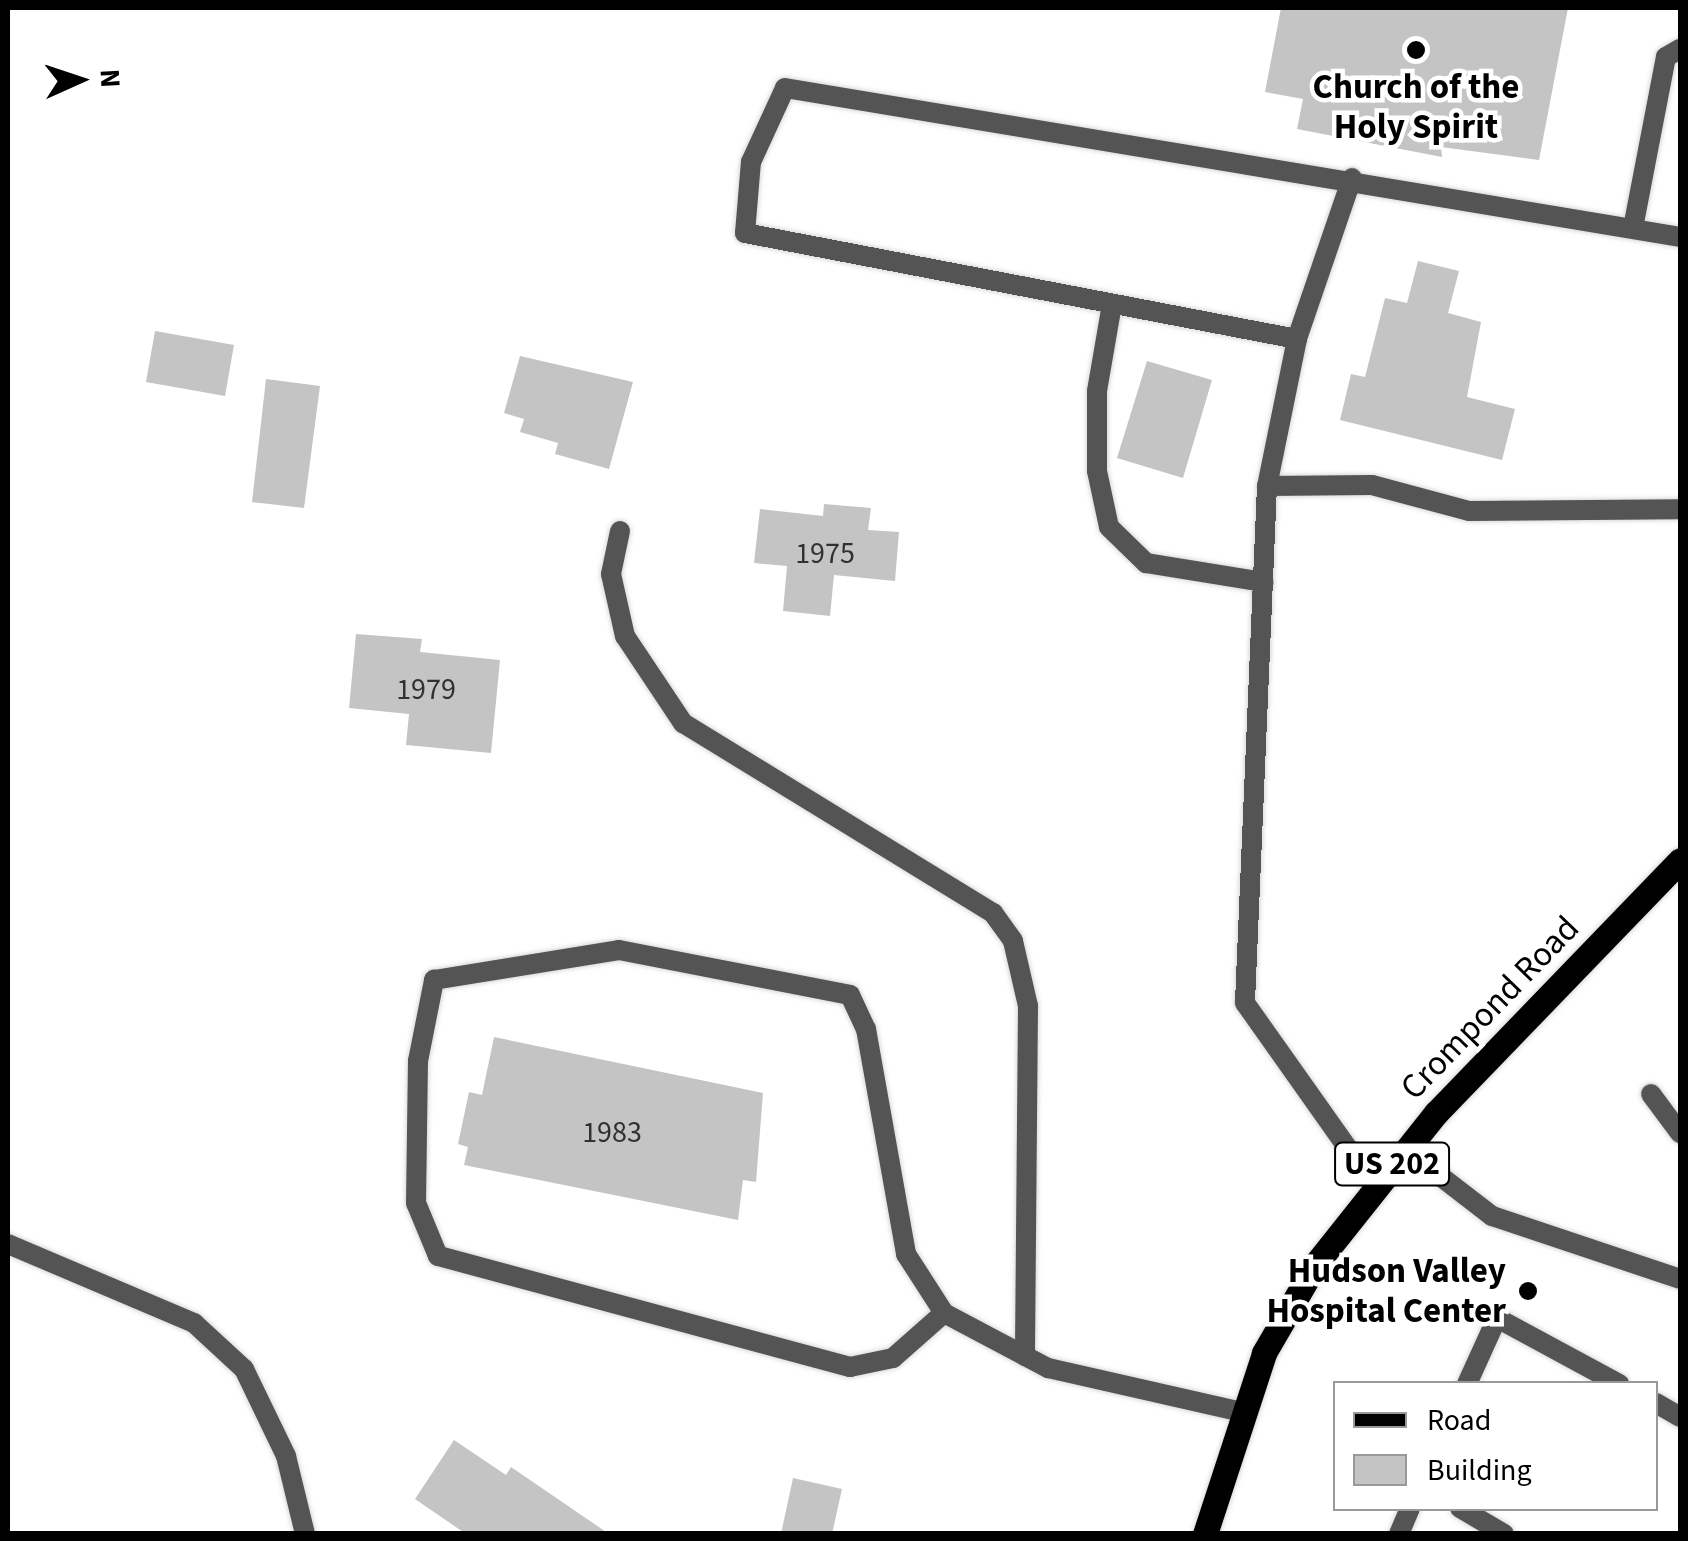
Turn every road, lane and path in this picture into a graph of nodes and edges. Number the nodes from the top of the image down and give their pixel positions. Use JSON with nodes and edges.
{"nodes":[{"id":1,"x":1680,"y":48,"type":"edge"},
{"id":2,"x":1352,"y":178,"type":"junction"},
{"id":3,"x":1633,"y":228,"type":"junction"},
{"id":4,"x":1680,"y":237,"type":"edge"},
{"id":5,"x":1112,"y":304,"type":"junction"},
{"id":6,"x":1297,"y":340,"type":"junction"},
{"id":7,"x":1268,"y":486,"type":"junction"},
{"id":8,"x":1680,"y":509,"type":"edge"},
{"id":9,"x":620,"y":531,"type":"dead end"},
{"id":10,"x":1263,"y":582,"type":"junction"},
{"id":11,"x":1680,"y":860,"type":"edge"},
{"id":12,"x":1652,"y":1094,"type":"dead end"},
{"id":13,"x":1680,"y":1133,"type":"edge"},
{"id":14,"x":1405,"y":1149,"type":"junction"},
{"id":15,"x":1374,"y":1185,"type":"junction"},
{"id":16,"x":8,"y":1244,"type":"edge"},
{"id":17,"x":1680,"y":1278,"type":"edge"},
{"id":18,"x":944,"y":1313,"type":"junction"},
{"id":19,"x":1025,"y":1356,"type":"junction"},
{"id":20,"x":1468,"y":1381,"type":"edge"},
{"id":21,"x":1613,"y":1381,"type":"edge"},
{"id":22,"x":1241,"y":1412,"type":"junction"},
{"id":23,"x":1465,"y":1511,"type":"edge"},
{"id":24,"x":305,"y":1534,"type":"edge"},
{"id":25,"x":1205,"y":1534,"type":"edge"},
{"id":26,"x":1504,"y":1534,"type":"edge"}],
"edges":[{"from":1,"to":3,"type":"street"},
{"from":2,"to":3,"type":"street"},
{"from":2,"to":5,"type":"street"},
{"from":2,"to":6,"type":"street"},
{"from":3,"to":4,"type":"street"},
{"from":5,"to":6,"type":"street"},
{"from":5,"to":10,"type":"street"},
{"from":6,"to":7,"type":"street"},
{"from":7,"to":8,"type":"street"},
{"from":7,"to":10,"type":"street"},
{"from":9,"to":19,"type":"street"},
{"from":10,"to":15,"type":"street"},
{"from":11,"to":14,"type":"main road","name":"Crompond Road","number":"US 202"},
{"from":12,"to":13,"type":"street"},
{"from":14,"to":15,"type":"main road","name":"Crompond Road","number":"US 202"},
{"from":14,"to":17,"type":"street"},
{"from":15,"to":22,"type":"main road","name":"Crompond Road","number":"US 202"},
{"from":16,"to":24,"type":"street"},
{"from":18,"to":18,"type":"street"},
{"from":18,"to":19,"type":"street"},
{"from":19,"to":22,"type":"street"},
{"from":20,"to":21,"type":"street"},
{"from":22,"to":25,"type":"main road","name":"Crompond Road","number":"US 202"},
{"from":23,"to":26,"type":"street"}]}
